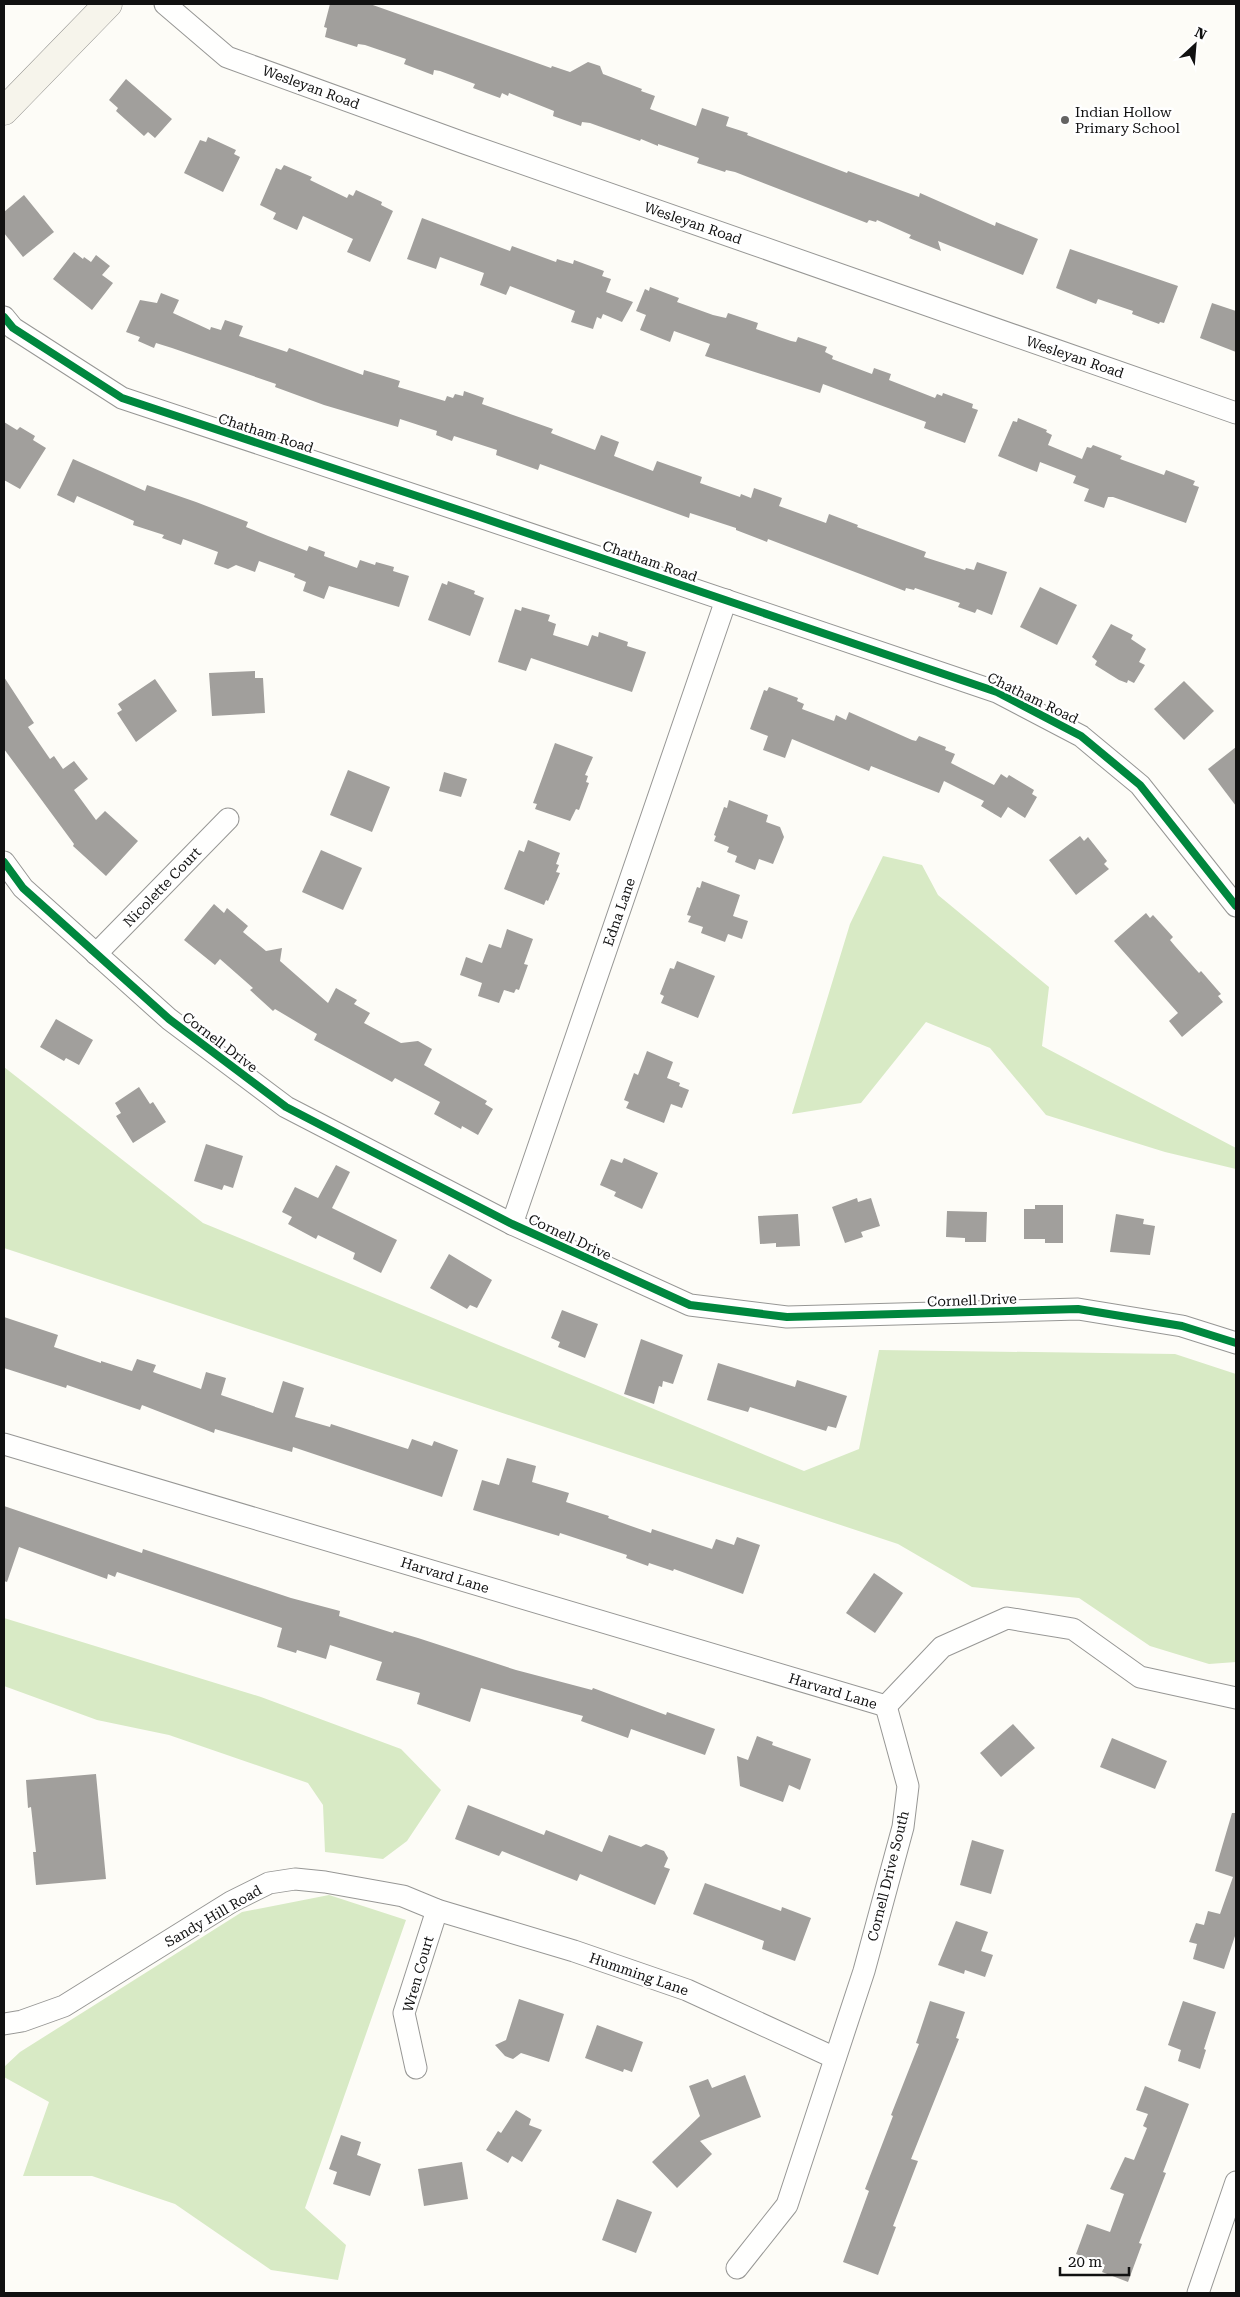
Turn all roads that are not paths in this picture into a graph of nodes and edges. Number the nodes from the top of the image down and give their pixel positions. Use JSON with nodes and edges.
{"nodes":[{"id":1,"x":108,"y":4,"type":"edge"},
{"id":2,"x":165,"y":4,"type":"edge"},
{"id":3,"x":4,"y":111,"type":"edge"},
{"id":4,"x":4,"y":317,"type":"edge"},
{"id":5,"x":1236,"y":413,"type":"edge"},
{"id":6,"x":726,"y":600,"type":"junction"},
{"id":7,"x":228,"y":819,"type":"dead end"},
{"id":8,"x":4,"y":862,"type":"edge"},
{"id":9,"x":1236,"y":906,"type":"edge"},
{"id":10,"x":96,"y":954,"type":"junction"},
{"id":11,"x":512,"y":1224,"type":"junction"},
{"id":12,"x":1236,"y":1343,"type":"edge"},
{"id":13,"x":4,"y":1444,"type":"edge"},
{"id":14,"x":1236,"y":1698,"type":"edge"},
{"id":15,"x":886,"y":1706,"type":"junction"},
{"id":16,"x":437,"y":1910,"type":"junction"},
{"id":17,"x":4,"y":2024,"type":"edge"},
{"id":18,"x":834,"y":2058,"type":"junction"},
{"id":19,"x":416,"y":2068,"type":"dead end"},
{"id":20,"x":1236,"y":2182,"type":"edge"},
{"id":21,"x":737,"y":2268,"type":"dead end"},
{"id":22,"x":1198,"y":2293,"type":"edge"}],
"edges":[{"from":1,"to":3,"type":"street"},
{"from":2,"to":5,"type":"street","name":"Wesleyan Road"},
{"from":4,"to":6,"type":"street","name":"Chatham Road"},
{"from":6,"to":9,"type":"street","name":"Chatham Road"},
{"from":6,"to":11,"type":"street","name":"Edna Lane"},
{"from":7,"to":10,"type":"street","name":"Nicolette Court"},
{"from":8,"to":10,"type":"street","name":"Cornell Drive"},
{"from":10,"to":11,"type":"street","name":"Cornell Drive"},
{"from":11,"to":12,"type":"street","name":"Cornell Drive"},
{"from":13,"to":15,"type":"street","name":"Harvard Lane"},
{"from":14,"to":15,"type":"street"},
{"from":15,"to":18,"type":"street","name":"Cornell Drive South"},
{"from":16,"to":17,"type":"street","name":"Sandy Hill Road"},
{"from":16,"to":18,"type":"street","name":"Humming Lane"},
{"from":16,"to":19,"type":"street","name":"Wren Court"},
{"from":18,"to":21,"type":"street","name":"Cornell Drive South"},
{"from":20,"to":22,"type":"street"}]}
